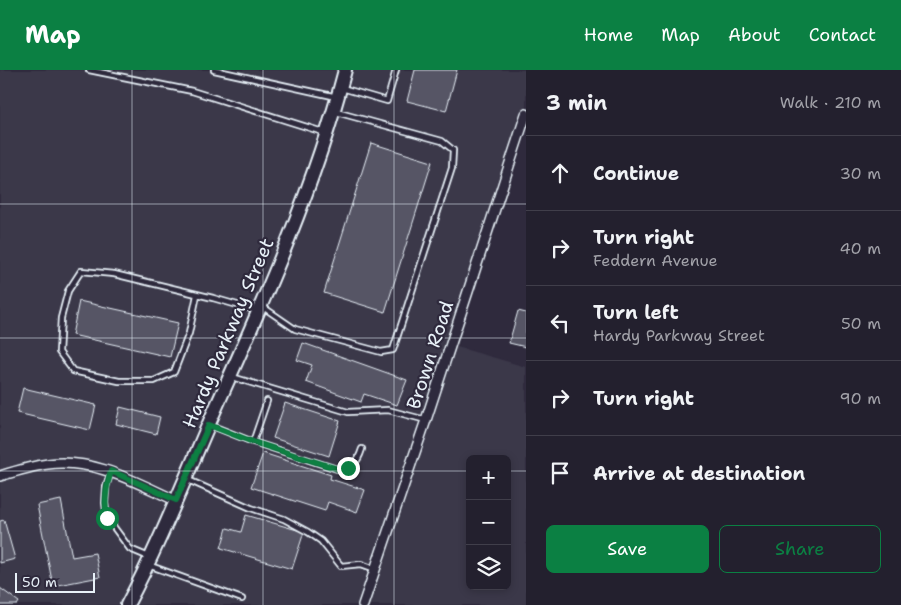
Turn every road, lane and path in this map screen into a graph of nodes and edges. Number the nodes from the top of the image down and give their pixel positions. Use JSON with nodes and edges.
{"nodes":[{"id":1,"x":89,"y":70,"type":"edge"},
{"id":2,"x":214,"y":70,"type":"edge"},
{"id":3,"x":345,"y":70,"type":"edge"},
{"id":4,"x":396,"y":70,"type":"edge"},
{"id":5,"x":339,"y":92,"type":"junction"},
{"id":6,"x":334,"y":111,"type":"junction"},
{"id":7,"x":526,"y":114,"type":"edge"},
{"id":8,"x":328,"y":133,"type":"junction"},
{"id":9,"x":197,"y":295,"type":"junction"},
{"id":10,"x":260,"y":309,"type":"junction"},
{"id":11,"x":230,"y":376,"type":"junction"},
{"id":12,"x":267,"y":401,"type":"dead end"},
{"id":13,"x":426,"y":420,"type":"junction"},
{"id":14,"x":209,"y":425,"type":"junction"},
{"id":15,"x":253,"y":442,"type":"junction"},
{"id":16,"x":362,"y":449,"type":"dead end"},
{"id":17,"x":111,"y":471,"type":"junction"},
{"id":18,"x":0,"y":476,"type":"edge"},
{"id":19,"x":185,"y":478,"type":"junction"},
{"id":20,"x":176,"y":500,"type":"junction"},
{"id":21,"x":148,"y":561,"type":"junction"},
{"id":22,"x":375,"y":569,"type":"junction"},
{"id":23,"x":242,"y":599,"type":"dead end"},
{"id":24,"x":127,"y":605,"type":"edge"},
{"id":25,"x":362,"y":605,"type":"edge"}],
"edges":[{"from":1,"to":8,"type":"lane"},
{"from":2,"to":5,"type":"lane"},
{"from":3,"to":5,"type":"main road","name":"Hardy Parkway Street"},
{"from":4,"to":5,"type":"lane"},
{"from":5,"to":6,"type":"main road","name":"Hardy Parkway Street"},
{"from":6,"to":8,"type":"main road","name":"Hardy Parkway Street"},
{"from":6,"to":10,"type":"lane"},
{"from":7,"to":13,"type":"street","name":"Brown Road"},
{"from":8,"to":10,"type":"main road","name":"Hardy Parkway Street"},
{"from":9,"to":9,"type":"lane"},
{"from":9,"to":10,"type":"lane"},
{"from":10,"to":11,"type":"main road","name":"Hardy Parkway Street"},
{"from":11,"to":13,"type":"lane"},
{"from":11,"to":14,"type":"main road","name":"Hardy Parkway Street"},
{"from":12,"to":15,"type":"lane"},
{"from":13,"to":22,"type":"street","name":"Brown Road"},
{"from":14,"to":15,"type":"lane"},
{"from":14,"to":19,"type":"main road","name":"Hardy Parkway Street"},
{"from":15,"to":16,"type":"lane"},
{"from":17,"to":18,"type":"street"},
{"from":17,"to":20,"type":"street"},
{"from":17,"to":21,"type":"lane"},
{"from":19,"to":20,"type":"main road","name":"Hardy Parkway Street"},
{"from":19,"to":22,"type":"lane"},
{"from":20,"to":21,"type":"main road","name":"Hardy Parkway Street"},
{"from":21,"to":23,"type":"lane"},
{"from":21,"to":24,"type":"main road","name":"Hardy Parkway Street"},
{"from":22,"to":25,"type":"street","name":"Brown Road"}]}
